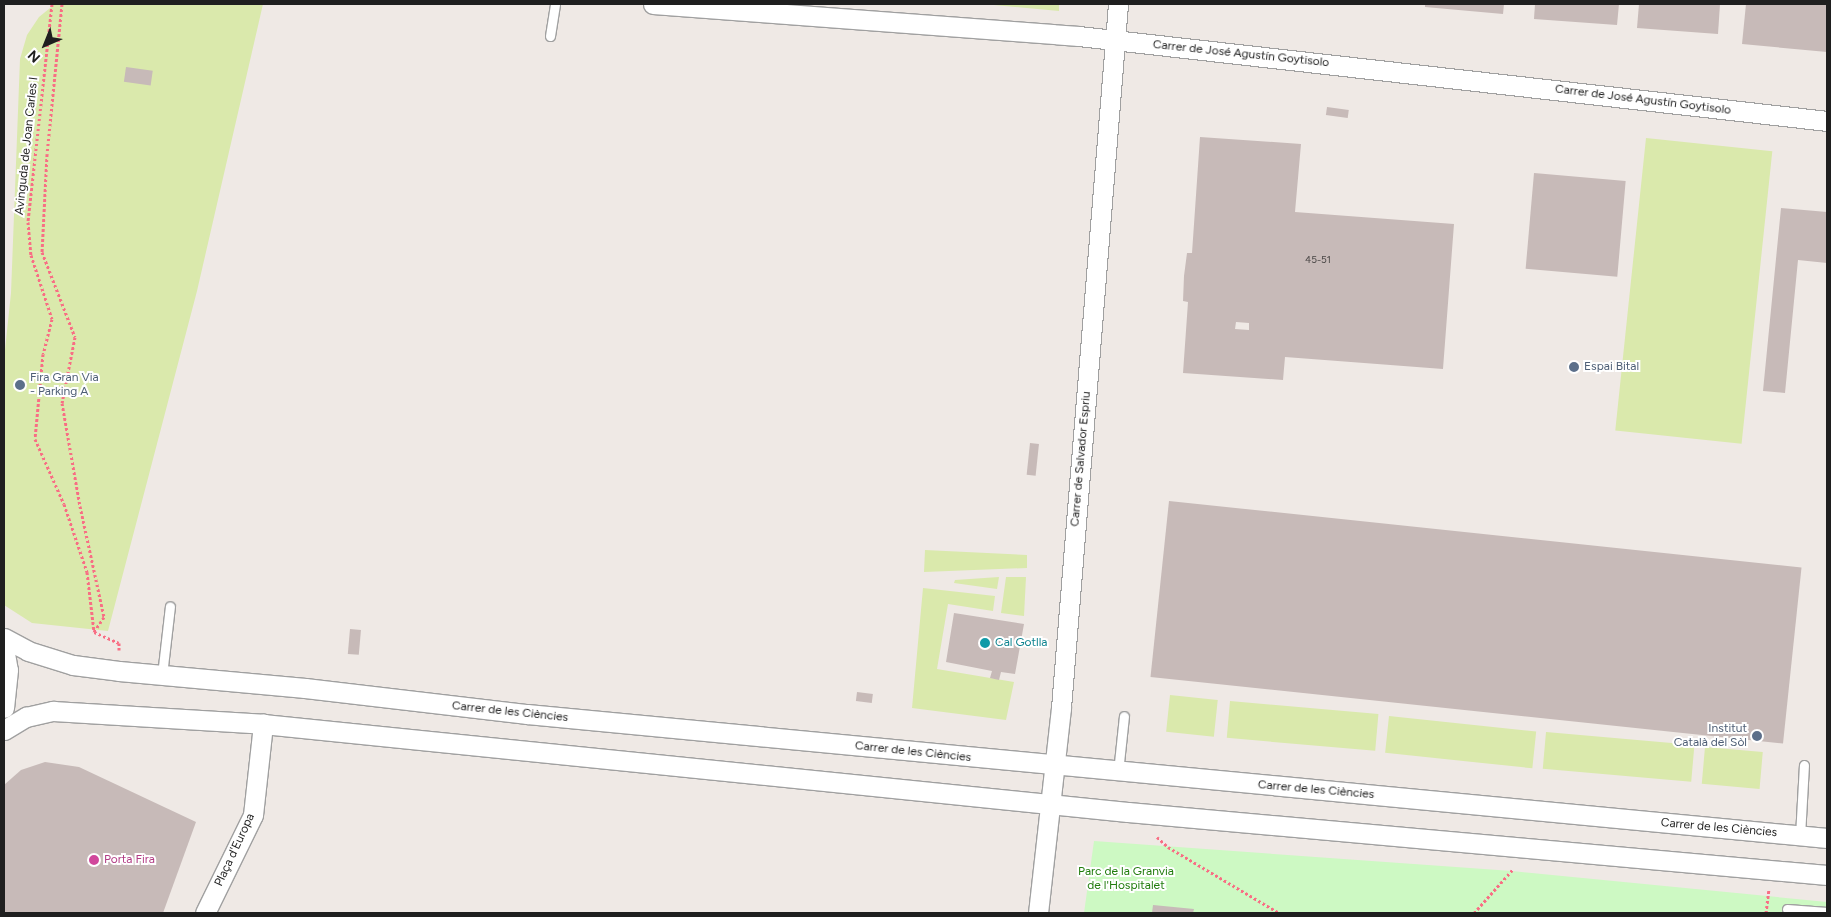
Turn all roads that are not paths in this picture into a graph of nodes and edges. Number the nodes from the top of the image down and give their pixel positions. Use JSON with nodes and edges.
{"nodes":[{"id":1,"x":555,"y":4,"type":"edge"},
{"id":2,"x":653,"y":4,"type":"edge"},
{"id":3,"x":1118,"y":4,"type":"edge"},
{"id":4,"x":550,"y":36,"type":"dead end"},
{"id":5,"x":1115,"y":40,"type":"junction"},
{"id":6,"x":1827,"y":121,"type":"edge"},
{"id":7,"x":170,"y":606,"type":"dead end"},
{"id":8,"x":4,"y":638,"type":"edge"},
{"id":9,"x":4,"y":648,"type":"edge"},
{"id":10,"x":162,"y":675,"type":"junction"},
{"id":11,"x":4,"y":708,"type":"edge"},
{"id":12,"x":1124,"y":716,"type":"dead end"},
{"id":13,"x":263,"y":724,"type":"junction"},
{"id":14,"x":4,"y":730,"type":"edge"},
{"id":15,"x":1054,"y":766,"type":"junction"},
{"id":16,"x":1804,"y":766,"type":"dead end"},
{"id":17,"x":1118,"y":772,"type":"junction"},
{"id":18,"x":1049,"y":804,"type":"junction"},
{"id":19,"x":1800,"y":836,"type":"junction"},
{"id":20,"x":1827,"y":838,"type":"edge"},
{"id":21,"x":1827,"y":875,"type":"edge"},
{"id":22,"x":1787,"y":908,"type":"dead end"},
{"id":23,"x":1827,"y":912,"type":"edge"},
{"id":24,"x":205,"y":913,"type":"edge"},
{"id":25,"x":1038,"y":913,"type":"edge"}],
"edges":[{"from":1,"to":4,"type":"lane"},
{"from":2,"to":5,"type":"street","name":"Carrer de José Agustín Goytisolo"},
{"from":3,"to":5,"type":"street","name":"Carrer de Salvador Espriu"},
{"from":5,"to":6,"type":"street","name":"Carrer de José Agustín Goytisolo"},
{"from":5,"to":15,"type":"street","name":"Carrer de Salvador Espriu"},
{"from":7,"to":10,"type":"lane"},
{"from":8,"to":10,"type":"street","name":"Carrer de les Ciències"},
{"from":9,"to":11,"type":"street"},
{"from":10,"to":15,"type":"street","name":"Carrer de les Ciències"},
{"from":12,"to":17,"type":"lane"},
{"from":13,"to":14,"type":"street"},
{"from":13,"to":18,"type":"street"},
{"from":13,"to":24,"type":"street","name":"Plaça d'Europa"},
{"from":15,"to":17,"type":"street","name":"Carrer de les Ciències"},
{"from":15,"to":18,"type":"street","name":"Carrer de Salvador Espriu"},
{"from":16,"to":19,"type":"lane"},
{"from":17,"to":19,"type":"street","name":"Carrer de les Ciències"},
{"from":18,"to":21,"type":"street"},
{"from":18,"to":25,"type":"street","name":"Carrer de Salvador Espriu"},
{"from":19,"to":20,"type":"street","name":"Carrer de les Ciències"},
{"from":22,"to":23,"type":"lane"}]}
